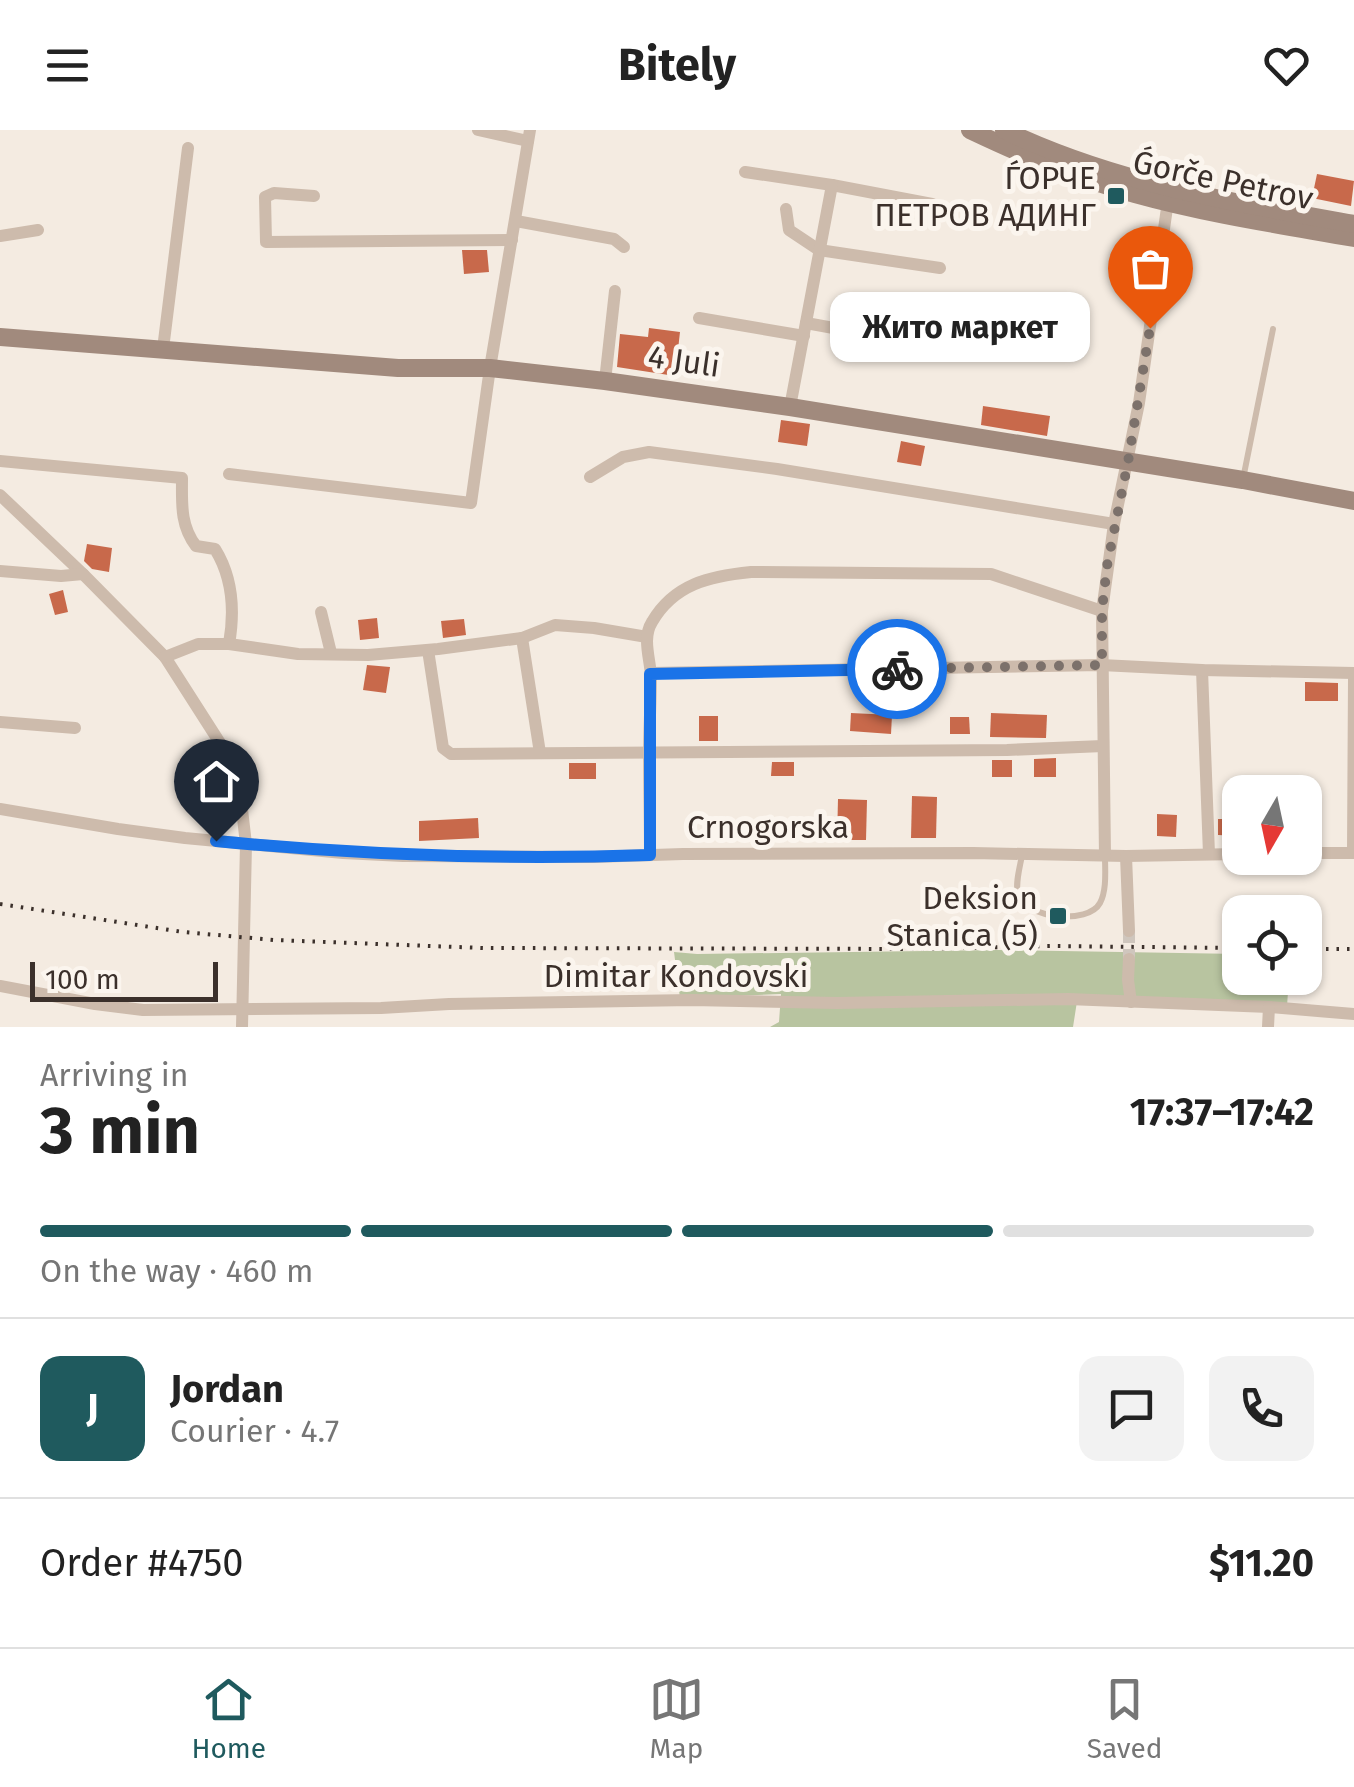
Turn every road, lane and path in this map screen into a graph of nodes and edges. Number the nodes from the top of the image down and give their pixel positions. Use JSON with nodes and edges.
{"nodes":[{"id":1,"x":478,"y":130,"type":"edge"},
{"id":2,"x":970,"y":130,"type":"edge"},
{"id":3,"x":1004,"y":130,"type":"edge"},
{"id":4,"x":529,"y":136,"type":"edge"},
{"id":5,"x":188,"y":148,"type":"dead end"},
{"id":6,"x":746,"y":172,"type":"dead end"},
{"id":7,"x":832,"y":185,"type":"junction"},
{"id":8,"x":1169,"y":195,"type":"junction"},
{"id":9,"x":314,"y":196,"type":"dead end"},
{"id":10,"x":932,"y":204,"type":"dead end"},
{"id":11,"x":786,"y":209,"type":"dead end"},
{"id":12,"x":516,"y":220,"type":"junction"},
{"id":13,"x":1352,"y":225,"type":"edge"},
{"id":14,"x":38,"y":230,"type":"dead end"},
{"id":15,"x":0,"y":236,"type":"edge"},
{"id":16,"x":512,"y":240,"type":"junction"},
{"id":17,"x":624,"y":247,"type":"dead end"},
{"id":18,"x":819,"y":250,"type":"junction"},
{"id":19,"x":940,"y":268,"type":"dead end"},
{"id":20,"x":615,"y":291,"type":"dead end"},
{"id":21,"x":699,"y":318,"type":"dead end"},
{"id":22,"x":805,"y":329,"type":"junction"},
{"id":23,"x":1273,"y":329,"type":"dead end"},
{"id":24,"x":0,"y":337,"type":"edge"},
{"id":25,"x":948,"y":349,"type":"dead end"},
{"id":26,"x":163,"y":350,"type":"junction"},
{"id":27,"x":490,"y":368,"type":"junction"},
{"id":28,"x":605,"y":380,"type":"junction"},
{"id":29,"x":790,"y":407,"type":"junction"},
{"id":30,"x":0,"y":461,"type":"edge"},
{"id":31,"x":1128,"y":462,"type":"junction"},
{"id":32,"x":229,"y":474,"type":"dead end"},
{"id":33,"x":590,"y":477,"type":"dead end"},
{"id":34,"x":1243,"y":480,"type":"junction"},
{"id":35,"x":0,"y":495,"type":"edge"},
{"id":36,"x":1354,"y":501,"type":"edge"},
{"id":37,"x":1114,"y":524,"type":"junction"},
{"id":38,"x":0,"y":571,"type":"edge"},
{"id":39,"x":84,"y":574,"type":"junction"},
{"id":40,"x":1102,"y":610,"type":"junction"},
{"id":41,"x":320,"y":612,"type":"dead end"},
{"id":42,"x":647,"y":637,"type":"junction"},
{"id":43,"x":522,"y":638,"type":"junction"},
{"id":44,"x":229,"y":644,"type":"junction"},
{"id":45,"x":428,"y":650,"type":"junction"},
{"id":46,"x":332,"y":654,"type":"junction"},
{"id":47,"x":165,"y":657,"type":"junction"},
{"id":48,"x":1102,"y":665,"type":"junction"},
{"id":49,"x":1202,"y":670,"type":"junction"},
{"id":50,"x":650,"y":674,"type":"junction"},
{"id":51,"x":1354,"y":676,"type":"edge"},
{"id":52,"x":0,"y":722,"type":"edge"},
{"id":53,"x":75,"y":728,"type":"dead end"},
{"id":54,"x":1103,"y":746,"type":"junction"},
{"id":55,"x":649,"y":752,"type":"junction"},
{"id":56,"x":1354,"y":752,"type":"edge"},
{"id":57,"x":540,"y":753,"type":"junction"},
{"id":58,"x":0,"y":809,"type":"edge"},
{"id":59,"x":246,"y":844,"type":"junction"},
{"id":60,"x":1322,"y":853,"type":"edge"},
{"id":61,"x":1354,"y":853,"type":"edge"},
{"id":62,"x":1022,"y":854,"type":"junction"},
{"id":63,"x":1209,"y":854,"type":"junction"},
{"id":64,"x":1222,"y":854,"type":"edge"},
{"id":65,"x":650,"y":855,"type":"junction"},
{"id":66,"x":1105,"y":856,"type":"junction"},
{"id":67,"x":1126,"y":856,"type":"junction"},
{"id":68,"x":1129,"y":931,"type":"tunnel mouth"},
{"id":69,"x":1129,"y":958,"type":"tunnel mouth"},
{"id":70,"x":0,"y":986,"type":"edge"},
{"id":71,"x":1131,"y":1002,"type":"junction"},
{"id":72,"x":1269,"y":1007,"type":"junction"},
{"id":73,"x":243,"y":1008,"type":"junction"},
{"id":74,"x":1354,"y":1014,"type":"edge"},
{"id":75,"x":242,"y":1027,"type":"edge"},
{"id":76,"x":1268,"y":1027,"type":"edge"}],
"edges":[{"from":1,"to":4,"type":"street"},
{"from":2,"to":8,"type":"street","name":"Ǵorče Petrov"},
{"from":3,"to":8,"type":"street","name":"Ǵorče Petrov"},
{"from":4,"to":12,"type":"street"},
{"from":5,"to":26,"type":"street"},
{"from":6,"to":7,"type":"street"},
{"from":7,"to":10,"type":"street"},
{"from":7,"to":18,"type":"street"},
{"from":8,"to":13,"type":"street","name":"Ǵorče Petrov"},
{"from":8,"to":31,"type":"street"},
{"from":9,"to":16,"type":"street"},
{"from":11,"to":18,"type":"street"},
{"from":12,"to":16,"type":"street"},
{"from":12,"to":17,"type":"street"},
{"from":14,"to":15,"type":"street"},
{"from":16,"to":27,"type":"street"},
{"from":18,"to":19,"type":"street"},
{"from":18,"to":22,"type":"street"},
{"from":20,"to":28,"type":"street"},
{"from":21,"to":22,"type":"street"},
{"from":22,"to":25,"type":"street"},
{"from":22,"to":29,"type":"street"},
{"from":23,"to":34,"type":"lane"},
{"from":24,"to":26,"type":"street","name":"4 Juli"},
{"from":26,"to":27,"type":"street","name":"4 Juli"},
{"from":27,"to":28,"type":"street","name":"4 Juli"},
{"from":27,"to":32,"type":"street"},
{"from":28,"to":29,"type":"street","name":"4 Juli"},
{"from":29,"to":31,"type":"street","name":"4 Juli"},
{"from":30,"to":44,"type":"street"},
{"from":31,"to":34,"type":"street","name":"4 Juli"},
{"from":31,"to":37,"type":"street"},
{"from":33,"to":37,"type":"street"},
{"from":34,"to":36,"type":"street","name":"4 Juli"},
{"from":35,"to":39,"type":"street"},
{"from":37,"to":40,"type":"street"},
{"from":38,"to":39,"type":"street"},
{"from":39,"to":47,"type":"street"},
{"from":40,"to":42,"type":"street"},
{"from":40,"to":48,"type":"street"},
{"from":41,"to":46,"type":"street"},
{"from":42,"to":43,"type":"street"},
{"from":42,"to":50,"type":"street"},
{"from":43,"to":45,"type":"street"},
{"from":43,"to":57,"type":"street"},
{"from":44,"to":46,"type":"street"},
{"from":44,"to":47,"type":"street"},
{"from":45,"to":46,"type":"street"},
{"from":45,"to":57,"type":"street"},
{"from":47,"to":59,"type":"street"},
{"from":48,"to":49,"type":"street"},
{"from":48,"to":50,"type":"street"},
{"from":48,"to":54,"type":"street"},
{"from":49,"to":51,"type":"street"},
{"from":49,"to":63,"type":"street"},
{"from":50,"to":55,"type":"street"},
{"from":51,"to":56,"type":"street"},
{"from":52,"to":53,"type":"street"},
{"from":54,"to":55,"type":"street"},
{"from":54,"to":66,"type":"street"},
{"from":55,"to":57,"type":"street"},
{"from":55,"to":65,"type":"street"},
{"from":56,"to":61,"type":"street"},
{"from":58,"to":59,"type":"street","name":"Crnogorska"},
{"from":59,"to":65,"type":"street","name":"Crnogorska"},
{"from":59,"to":73,"type":"street"},
{"from":60,"to":61,"type":"street"},
{"from":62,"to":65,"type":"street","name":"Crnogorska"},
{"from":62,"to":66,"type":"street","name":"Crnogorska"},
{"from":62,"to":66,"type":"lane"},
{"from":63,"to":64,"type":"street","name":"Crnogorska"},
{"from":63,"to":67,"type":"street","name":"Crnogorska"},
{"from":66,"to":67,"type":"street","name":"Crnogorska"},
{"from":67,"to":68,"type":"street"},
{"from":69,"to":71,"type":"street"},
{"from":70,"to":73,"type":"street","name":"Dimitar Kondovski"},
{"from":71,"to":72,"type":"street","name":"Dimitar Kondovski"},
{"from":71,"to":73,"type":"street","name":"Dimitar Kondovski"},
{"from":72,"to":74,"type":"street","name":"Dimitar Kondovski"},
{"from":72,"to":76,"type":"street"},
{"from":73,"to":75,"type":"street"}]}
